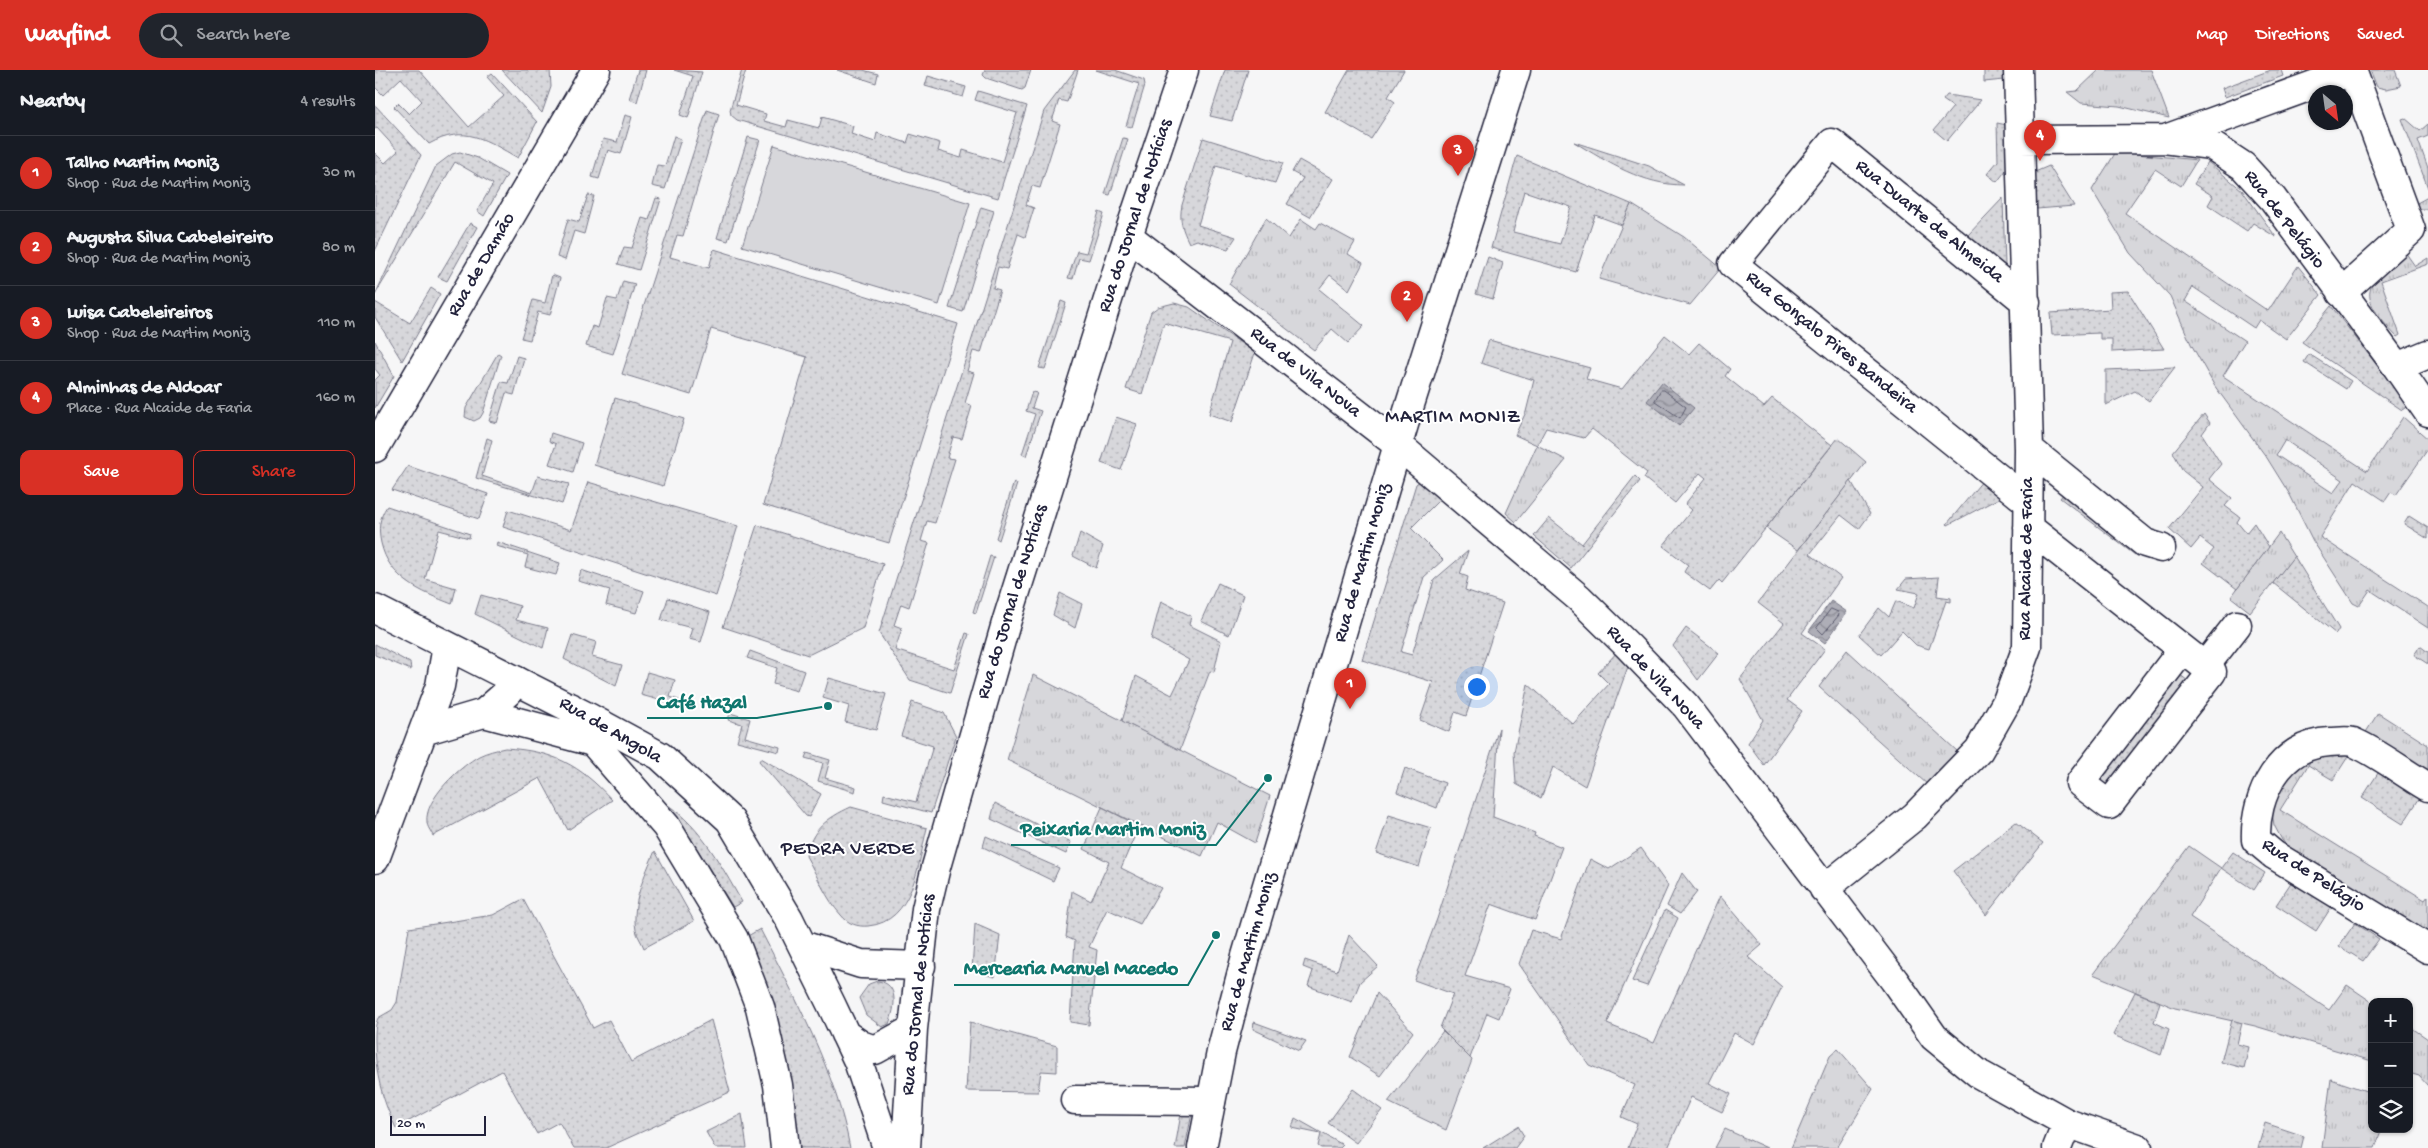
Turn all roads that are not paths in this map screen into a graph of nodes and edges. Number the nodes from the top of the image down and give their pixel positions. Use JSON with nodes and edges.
{"nodes":[{"id":1,"x":1183,"y":70,"type":"edge"},
{"id":2,"x":1516,"y":70,"type":"edge"},
{"id":3,"x":2018,"y":70,"type":"edge"},
{"id":4,"x":2352,"y":70,"type":"edge"},
{"id":5,"x":589,"y":74,"type":"edge"},
{"id":6,"x":2164,"y":139,"type":"junction"},
{"id":7,"x":2020,"y":140,"type":"junction"},
{"id":8,"x":1832,"y":143,"type":"joint"},
{"id":9,"x":1128,"y":236,"type":"junction"},
{"id":10,"x":2341,"y":293,"type":"junction"},
{"id":11,"x":2026,"y":302,"type":"junction"},
{"id":12,"x":2428,"y":354,"type":"edge"},
{"id":13,"x":2397,"y":367,"type":"junction"},
{"id":14,"x":2428,"y":412,"type":"edge"},
{"id":15,"x":1398,"y":445,"type":"junction"},
{"id":16,"x":375,"y":448,"type":"edge"},
{"id":17,"x":2029,"y":449,"type":"junction"},
{"id":18,"x":2027,"y":514,"type":"junction"},
{"id":19,"x":2161,"y":548,"type":"dead end"},
{"id":20,"x":377,"y":608,"type":"edge"},
{"id":21,"x":2237,"y":625,"type":"dead end"},
{"id":22,"x":447,"y":646,"type":"junction"},
{"id":23,"x":2183,"y":649,"type":"junction"},
{"id":24,"x":2205,"y":666,"type":"junction"},
{"id":25,"x":517,"y":681,"type":"junction"},
{"id":26,"x":570,"y":707,"type":"junction"},
{"id":27,"x":484,"y":713,"type":"junction"},
{"id":28,"x":423,"y":731,"type":"junction"},
{"id":29,"x":593,"y":742,"type":"junction"},
{"id":30,"x":2428,"y":787,"type":"edge"},
{"id":31,"x":375,"y":859,"type":"edge"},
{"id":32,"x":1824,"y":889,"type":"junction"},
{"id":33,"x":802,"y":945,"type":"junction"},
{"id":34,"x":2428,"y":949,"type":"edge"},
{"id":35,"x":921,"y":966,"type":"junction"},
{"id":36,"x":913,"y":1029,"type":"junction"},
{"id":37,"x":845,"y":1034,"type":"junction"},
{"id":38,"x":1075,"y":1100,"type":"dead end"},
{"id":39,"x":1211,"y":1101,"type":"junction"},
{"id":40,"x":2067,"y":1123,"type":"junction"},
{"id":41,"x":785,"y":1148,"type":"edge"},
{"id":42,"x":887,"y":1148,"type":"edge"},
{"id":43,"x":906,"y":1148,"type":"edge"},
{"id":44,"x":1202,"y":1148,"type":"edge"},
{"id":45,"x":2057,"y":1148,"type":"edge"},
{"id":46,"x":2138,"y":1148,"type":"edge"}],
"edges":[{"from":1,"to":9,"type":"street","name":"Rua do Jornal de Notícias"},
{"from":2,"to":15,"type":"street","name":"Rua de Martim Moniz"},
{"from":3,"to":7,"type":"street","name":"Rua Alcaide de Faria"},
{"from":4,"to":6,"type":"street","name":"Rua de Pelágio"},
{"from":4,"to":10,"type":"street","name":"Rua de Pelágio"},
{"from":5,"to":16,"type":"street","name":"Rua de Damão"},
{"from":6,"to":7,"type":"street","name":"Rua de Pelágio"},
{"from":6,"to":10,"type":"street","name":"Rua de Pelágio"},
{"from":7,"to":11,"type":"street","name":"Rua Alcaide de Faria"},
{"from":8,"to":11,"type":"street","name":"Rua Duarte de Almeida"},
{"from":8,"to":18,"type":"street","name":"Rua Gonçalo Pires Bandeira"},
{"from":9,"to":15,"type":"street","name":"Rua de Vila Nova"},
{"from":9,"to":35,"type":"street","name":"Rua do Jornal de Notícias"},
{"from":10,"to":13,"type":"street","name":"Rua de Pelágio"},
{"from":11,"to":17,"type":"street","name":"Rua Alcaide de Faria"},
{"from":12,"to":13,"type":"street"},
{"from":13,"to":14,"type":"street","name":"Rua de Pelágio"},
{"from":15,"to":32,"type":"street","name":"Rua de Vila Nova"},
{"from":15,"to":39,"type":"street","name":"Rua de Martim Moniz"},
{"from":17,"to":18,"type":"street","name":"Rua Alcaide de Faria"},
{"from":17,"to":19,"type":"street","name":"Rua Alcaide de Faria"},
{"from":18,"to":23,"type":"street"},
{"from":18,"to":32,"type":"street","name":"Rua Alcaide de Faria"},
{"from":20,"to":22,"type":"street","name":"Rua de Angola"},
{"from":21,"to":24,"type":"street"},
{"from":22,"to":25,"type":"street","name":"Rua de Angola"},
{"from":22,"to":28,"type":"street"},
{"from":23,"to":24,"type":"street"},
{"from":23,"to":24,"type":"street"},
{"from":25,"to":26,"type":"street","name":"Rua de Angola"},
{"from":25,"to":27,"type":"street"},
{"from":26,"to":29,"type":"street"},
{"from":26,"to":33,"type":"street","name":"Rua de Angola"},
{"from":27,"to":28,"type":"street"},
{"from":27,"to":29,"type":"street"},
{"from":28,"to":31,"type":"street"},
{"from":29,"to":41,"type":"street"},
{"from":30,"to":34,"type":"street","name":"Rua de Pelágio"},
{"from":32,"to":40,"type":"street","name":"Rua de Vila Nova"},
{"from":33,"to":35,"type":"street"},
{"from":33,"to":37,"type":"street","name":"Rua de Angola"},
{"from":35,"to":36,"type":"street","name":"Rua do Jornal de Notícias"},
{"from":36,"to":37,"type":"street"},
{"from":36,"to":43,"type":"street","name":"Rua do Jornal de Notícias"},
{"from":37,"to":42,"type":"street","name":"Rua de Angola"},
{"from":38,"to":39,"type":"street"},
{"from":39,"to":44,"type":"street","name":"Rua de Martim Moniz"},
{"from":40,"to":45,"type":"street"},
{"from":40,"to":46,"type":"street","name":"Rua de Vila Nova"}]}
